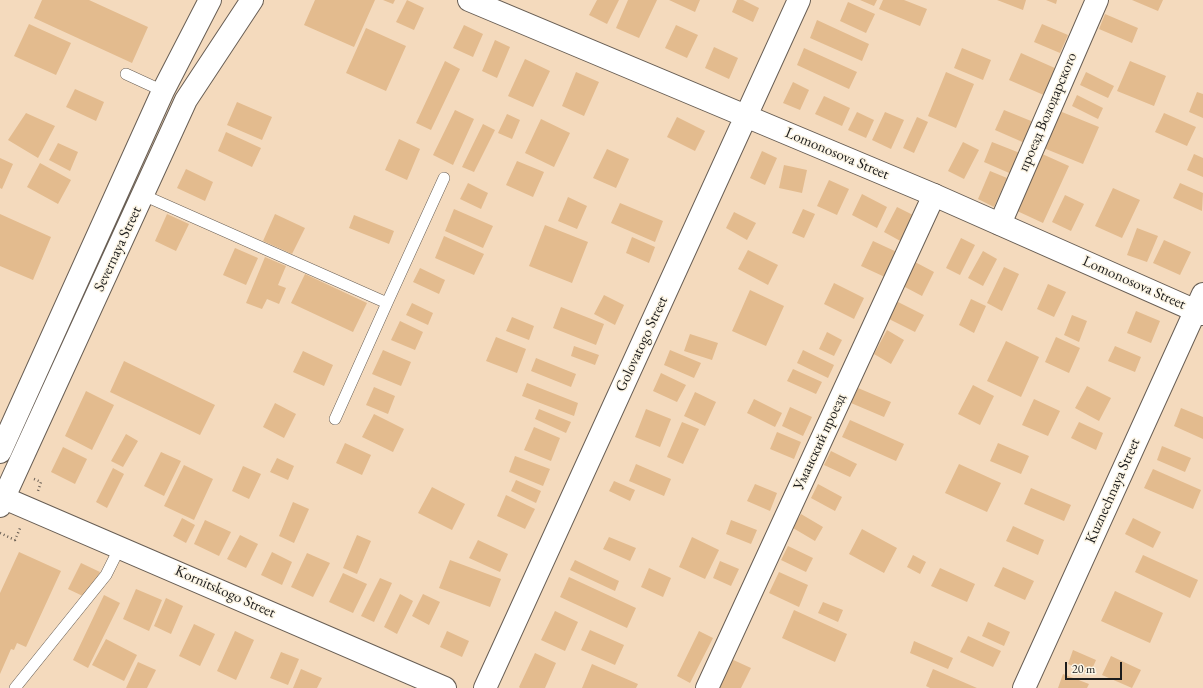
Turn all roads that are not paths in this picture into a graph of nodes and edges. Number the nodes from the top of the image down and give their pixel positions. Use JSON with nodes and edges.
{"nodes":[{"id":1,"x":210,"y":0,"type":"edge"},
{"id":2,"x":252,"y":0,"type":"edge"},
{"id":3,"x":469,"y":0,"type":"edge"},
{"id":4,"x":799,"y":0,"type":"edge"},
{"id":5,"x":1097,"y":0,"type":"edge"},
{"id":6,"x":126,"y":74,"type":"dead end"},
{"id":7,"x":163,"y":91,"type":"junction"},
{"id":8,"x":746,"y":116,"type":"junction"},
{"id":9,"x":444,"y":178,"type":"dead end"},
{"id":10,"x":143,"y":195,"type":"junction"},
{"id":11,"x":934,"y":195,"type":"junction"},
{"id":12,"x":1000,"y":224,"type":"junction"},
{"id":13,"x":387,"y":304,"type":"junction"},
{"id":14,"x":1200,"y":306,"type":"edge"},
{"id":15,"x":335,"y":419,"type":"dead end"},
{"id":16,"x":0,"y":452,"type":"edge"},
{"id":17,"x":2,"y":502,"type":"edge"},
{"id":18,"x":120,"y":547,"type":"junction"},
{"id":19,"x":15,"y":688,"type":"edge"},
{"id":20,"x":445,"y":688,"type":"edge"},
{"id":21,"x":485,"y":688,"type":"edge"},
{"id":22,"x":707,"y":688,"type":"edge"},
{"id":23,"x":1024,"y":688,"type":"edge"}],
"edges":[{"from":1,"to":7,"type":"street","name":"Severnaya Street"},
{"from":2,"to":10,"type":"street","name":"Severnaya Street"},
{"from":3,"to":8,"type":"street","name":"Lomonosova Street"},
{"from":4,"to":8,"type":"street","name":"Golovatogo Street"},
{"from":5,"to":12,"type":"street","name":"проезд Володарского"},
{"from":6,"to":7,"type":"lane"},
{"from":7,"to":16,"type":"street","name":"Severnaya Street"},
{"from":8,"to":11,"type":"street","name":"Lomonosova Street"},
{"from":8,"to":21,"type":"street","name":"Golovatogo Street"},
{"from":9,"to":13,"type":"lane"},
{"from":10,"to":13,"type":"lane"},
{"from":10,"to":17,"type":"street","name":"Severnaya Street"},
{"from":11,"to":12,"type":"street","name":"Lomonosova Street"},
{"from":11,"to":22,"type":"street","name":"Уманский проезд"},
{"from":12,"to":14,"type":"street","name":"Lomonosova Street"},
{"from":13,"to":15,"type":"lane"},
{"from":14,"to":23,"type":"street","name":"Kuznechnaya Street"},
{"from":17,"to":18,"type":"street","name":"Kornitskogo Street"},
{"from":18,"to":19,"type":"lane"},
{"from":18,"to":20,"type":"street","name":"Kornitskogo Street"}]}
